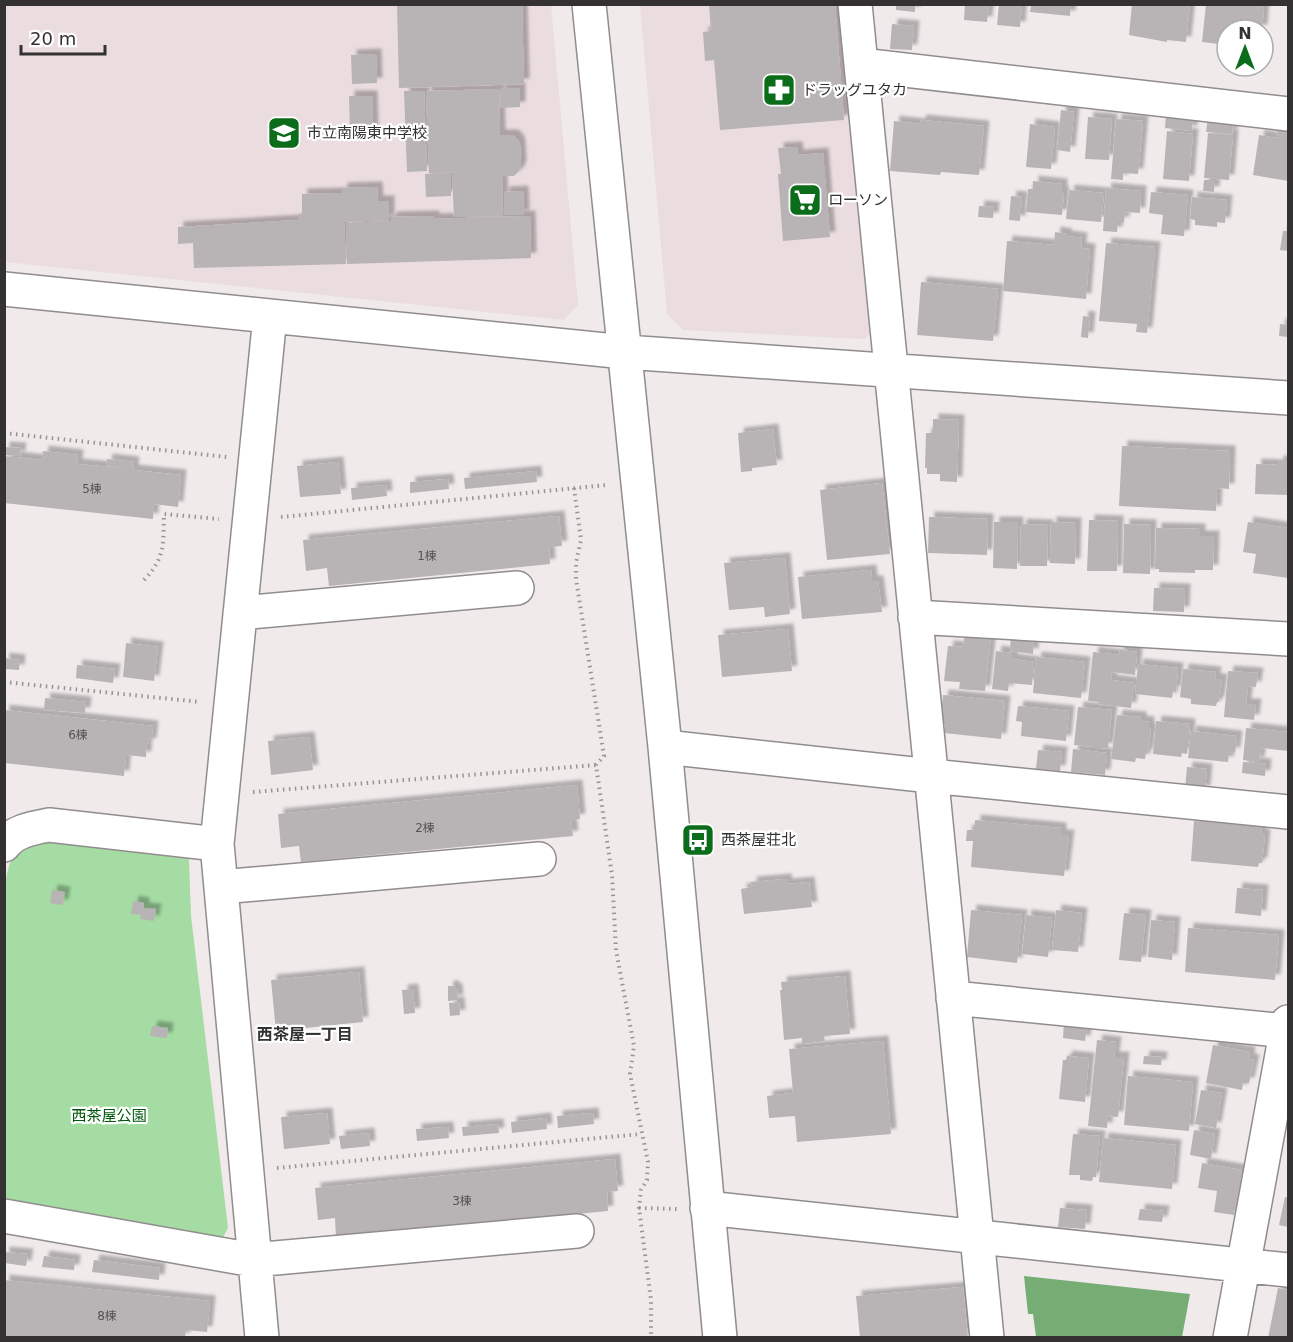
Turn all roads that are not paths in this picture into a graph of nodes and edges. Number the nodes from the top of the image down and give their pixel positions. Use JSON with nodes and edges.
{"nodes":[{"id":1,"x":589,"y":4,"type":"edge"},
{"id":2,"x":855,"y":4,"type":"edge"},
{"id":3,"x":861,"y":65,"type":"junction"},
{"id":4,"x":1288,"y":114,"type":"edge"},
{"id":5,"x":4,"y":289,"type":"edge"},
{"id":6,"x":270,"y":316,"type":"junction"},
{"id":7,"x":625,"y":352,"type":"junction"},
{"id":8,"x":891,"y":370,"type":"junction"},
{"id":9,"x":1288,"y":398,"type":"edge"},
{"id":10,"x":517,"y":588,"type":"dead end"},
{"id":11,"x":240,"y":613,"type":"junction"},
{"id":12,"x":915,"y":617,"type":"junction"},
{"id":13,"x":1288,"y":639,"type":"edge"},
{"id":14,"x":665,"y":747,"type":"junction"},
{"id":15,"x":931,"y":776,"type":"junction"},
{"id":16,"x":1288,"y":812,"type":"edge"},
{"id":17,"x":217,"y":844,"type":"junction"},
{"id":18,"x":4,"y":845,"type":"edge"},
{"id":19,"x":539,"y":859,"type":"dead end"},
{"id":20,"x":221,"y":887,"type":"junction"},
{"id":21,"x":952,"y":998,"type":"junction"},
{"id":22,"x":1288,"y":1026,"type":"edge"},
{"id":23,"x":693,"y":1208,"type":"junction"},
{"id":24,"x":4,"y":1216,"type":"edge"},
{"id":25,"x":577,"y":1231,"type":"dead end"},
{"id":26,"x":977,"y":1236,"type":"junction"},
{"id":27,"x":253,"y":1260,"type":"junction"},
{"id":28,"x":1244,"y":1265,"type":"junction"},
{"id":29,"x":1288,"y":1270,"type":"edge"},
{"id":30,"x":261,"y":1338,"type":"edge"},
{"id":31,"x":720,"y":1338,"type":"edge"},
{"id":32,"x":987,"y":1338,"type":"edge"},
{"id":33,"x":1230,"y":1338,"type":"edge"}],
"edges":[{"from":1,"to":7,"type":"street"},
{"from":2,"to":3,"type":"street"},
{"from":3,"to":4,"type":"street"},
{"from":3,"to":8,"type":"street"},
{"from":5,"to":6,"type":"street"},
{"from":6,"to":7,"type":"street"},
{"from":6,"to":11,"type":"street"},
{"from":7,"to":8,"type":"street"},
{"from":7,"to":14,"type":"street"},
{"from":8,"to":9,"type":"street"},
{"from":8,"to":12,"type":"street"},
{"from":10,"to":11,"type":"street"},
{"from":11,"to":17,"type":"street"},
{"from":12,"to":13,"type":"street"},
{"from":12,"to":15,"type":"street"},
{"from":14,"to":15,"type":"street"},
{"from":14,"to":23,"type":"street"},
{"from":15,"to":16,"type":"street"},
{"from":15,"to":21,"type":"street"},
{"from":17,"to":18,"type":"street"},
{"from":17,"to":20,"type":"street"},
{"from":19,"to":20,"type":"street"},
{"from":20,"to":27,"type":"street"},
{"from":21,"to":22,"type":"street"},
{"from":21,"to":26,"type":"street"},
{"from":22,"to":28,"type":"street"},
{"from":23,"to":26,"type":"street"},
{"from":23,"to":31,"type":"street"},
{"from":24,"to":27,"type":"street"},
{"from":25,"to":27,"type":"street"},
{"from":26,"to":28,"type":"street"},
{"from":26,"to":32,"type":"street"},
{"from":27,"to":30,"type":"street"},
{"from":28,"to":29,"type":"street"},
{"from":28,"to":33,"type":"street"}]}
